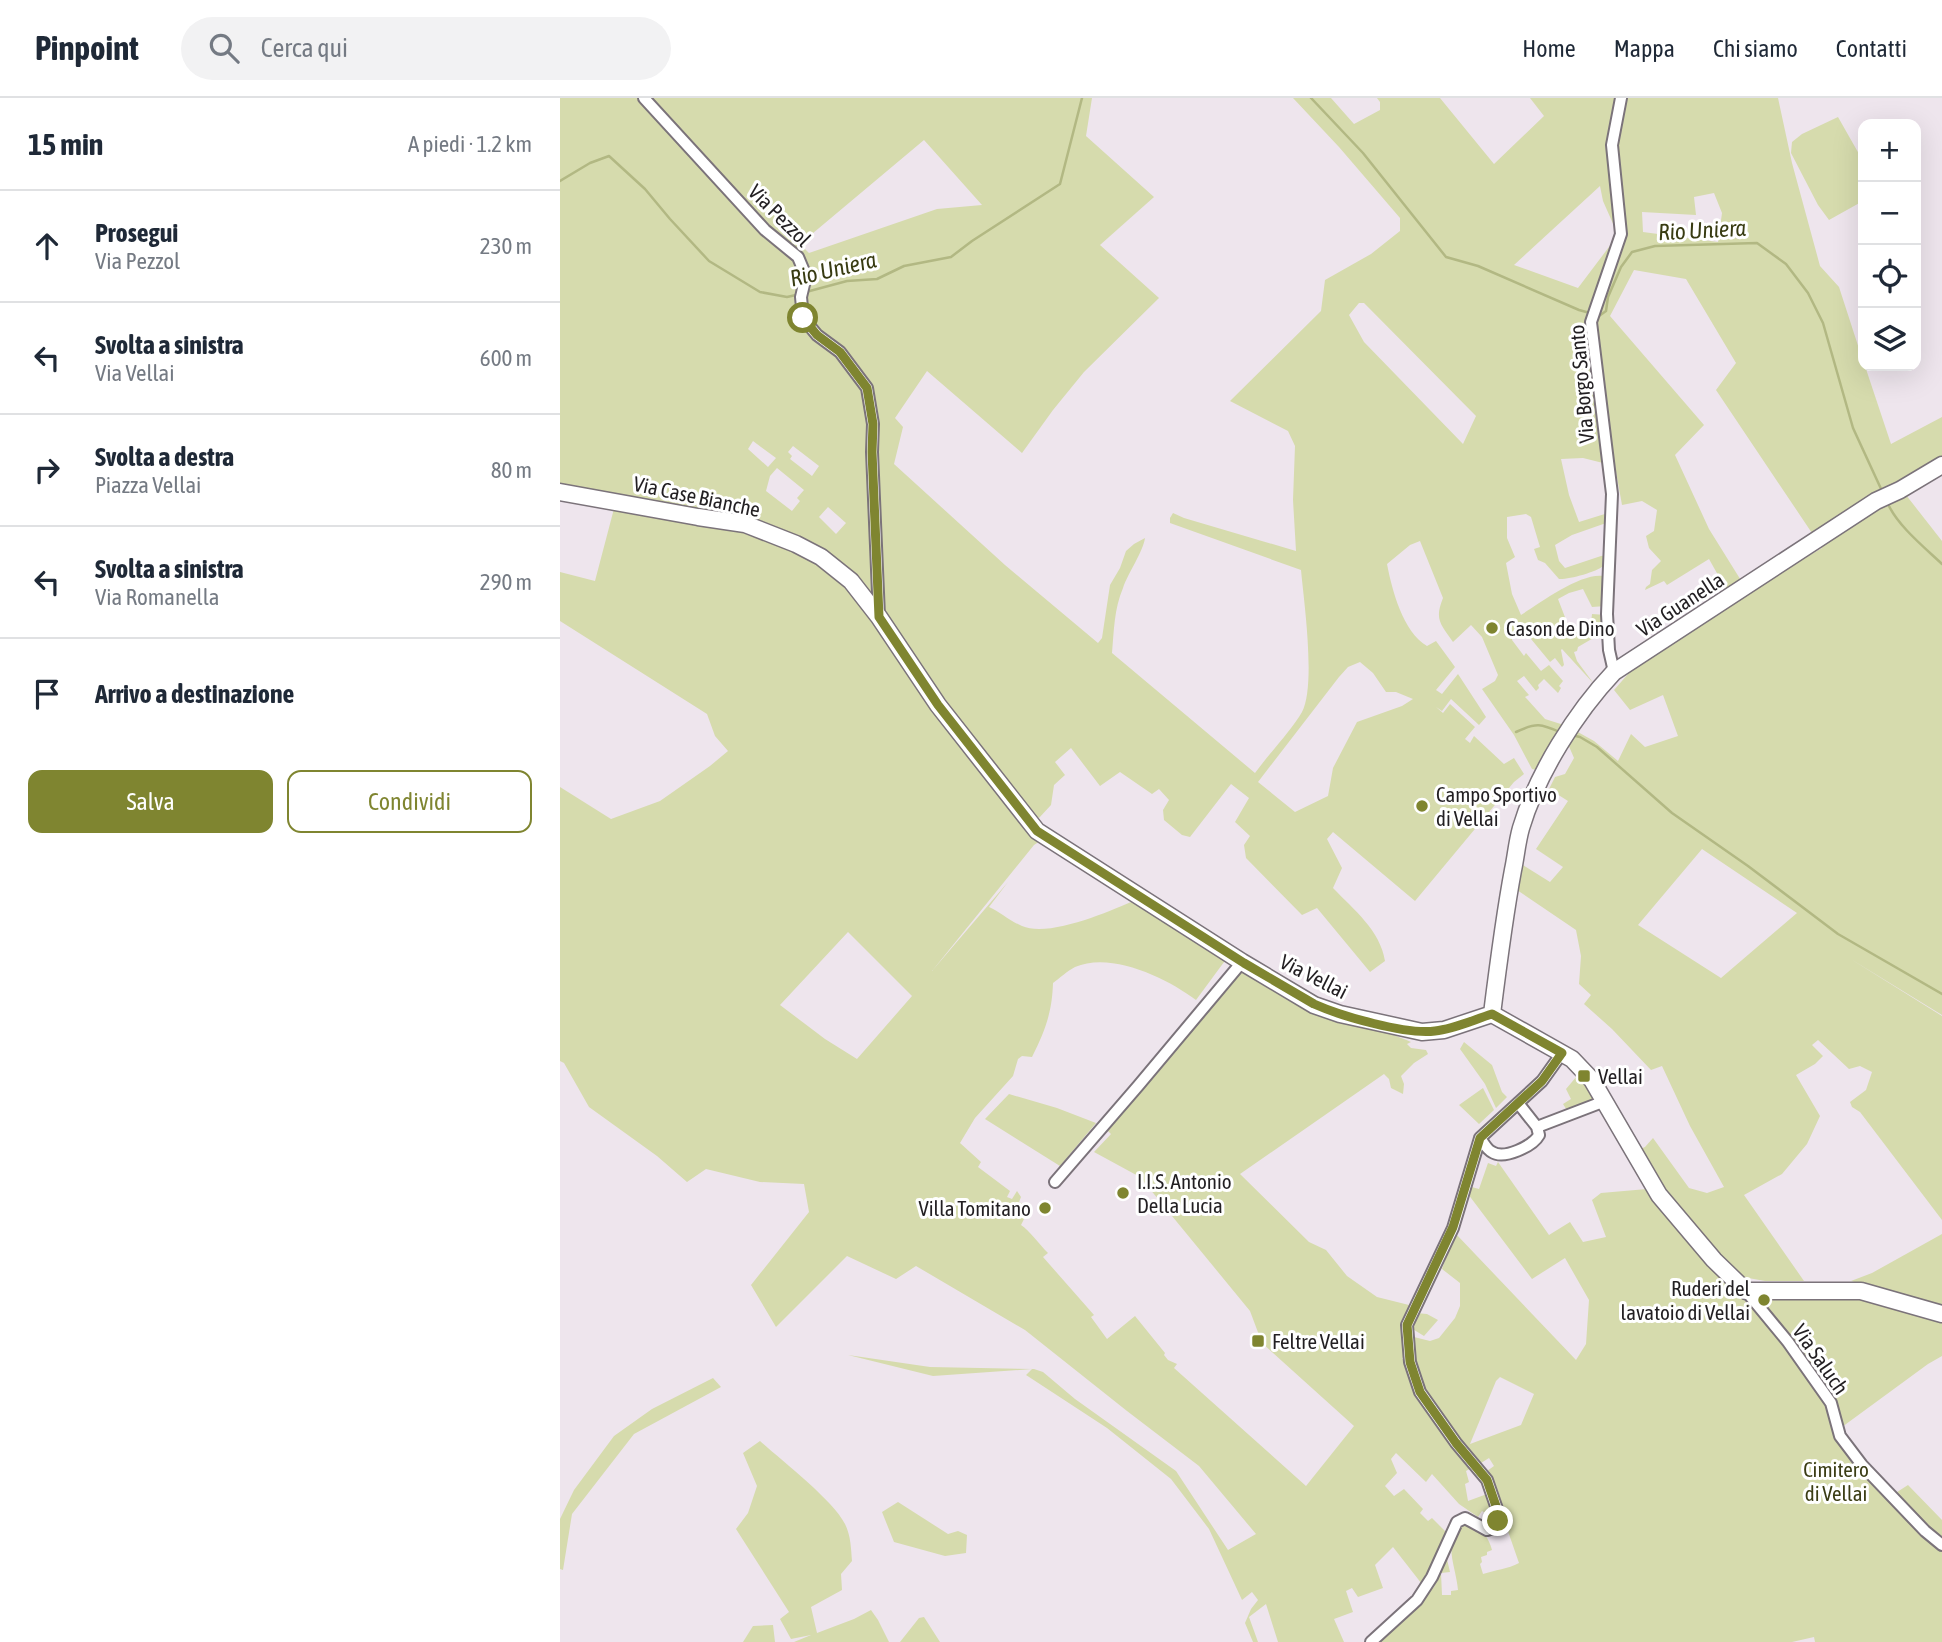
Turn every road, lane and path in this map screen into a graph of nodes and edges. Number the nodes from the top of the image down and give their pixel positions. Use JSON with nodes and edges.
{"nodes":[{"id":1,"x":644,"y":98,"type":"edge"},
{"id":2,"x":1621,"y":98,"type":"edge"},
{"id":3,"x":1942,"y":465,"type":"edge"},
{"id":4,"x":560,"y":492,"type":"edge"},
{"id":5,"x":879,"y":617,"type":"junction"},
{"id":6,"x":1614,"y":672,"type":"junction"},
{"id":7,"x":1242,"y":961,"type":"junction"},
{"id":8,"x":1492,"y":1014,"type":"junction"},
{"id":9,"x":1562,"y":1053,"type":"junction"},
{"id":10,"x":1605,"y":1101,"type":"junction"},
{"id":11,"x":1518,"y":1103,"type":"junction"},
{"id":12,"x":1536,"y":1127,"type":"junction"},
{"id":13,"x":1480,"y":1138,"type":"junction"},
{"id":14,"x":1055,"y":1182,"type":"dead end"},
{"id":15,"x":1746,"y":1291,"type":"junction"},
{"id":16,"x":1942,"y":1314,"type":"edge"},
{"id":17,"x":1942,"y":1545,"type":"edge"},
{"id":18,"x":1371,"y":1642,"type":"edge"}],
"edges":[{"from":1,"to":5,"type":"street","name":"Via Pezzol"},
{"from":2,"to":6,"type":"street","name":"Via Borgo Santo"},
{"from":3,"to":6,"type":"street","name":"Via Guanella"},
{"from":4,"to":5,"type":"street","name":"Via Case Bianche"},
{"from":5,"to":7,"type":"street","name":"Via Vellai"},
{"from":6,"to":8,"type":"street","name":"Via Guanella"},
{"from":7,"to":8,"type":"street","name":"Via Vellai"},
{"from":7,"to":14,"type":"street"},
{"from":8,"to":9,"type":"street"},
{"from":9,"to":10,"type":"street"},
{"from":9,"to":11,"type":"street"},
{"from":10,"to":12,"type":"street"},
{"from":10,"to":15,"type":"street"},
{"from":11,"to":12,"type":"street"},
{"from":11,"to":13,"type":"street"},
{"from":12,"to":13,"type":"street"},
{"from":13,"to":18,"type":"street"},
{"from":15,"to":16,"type":"street"},
{"from":15,"to":17,"type":"street","name":"Via Saluch"}]}
